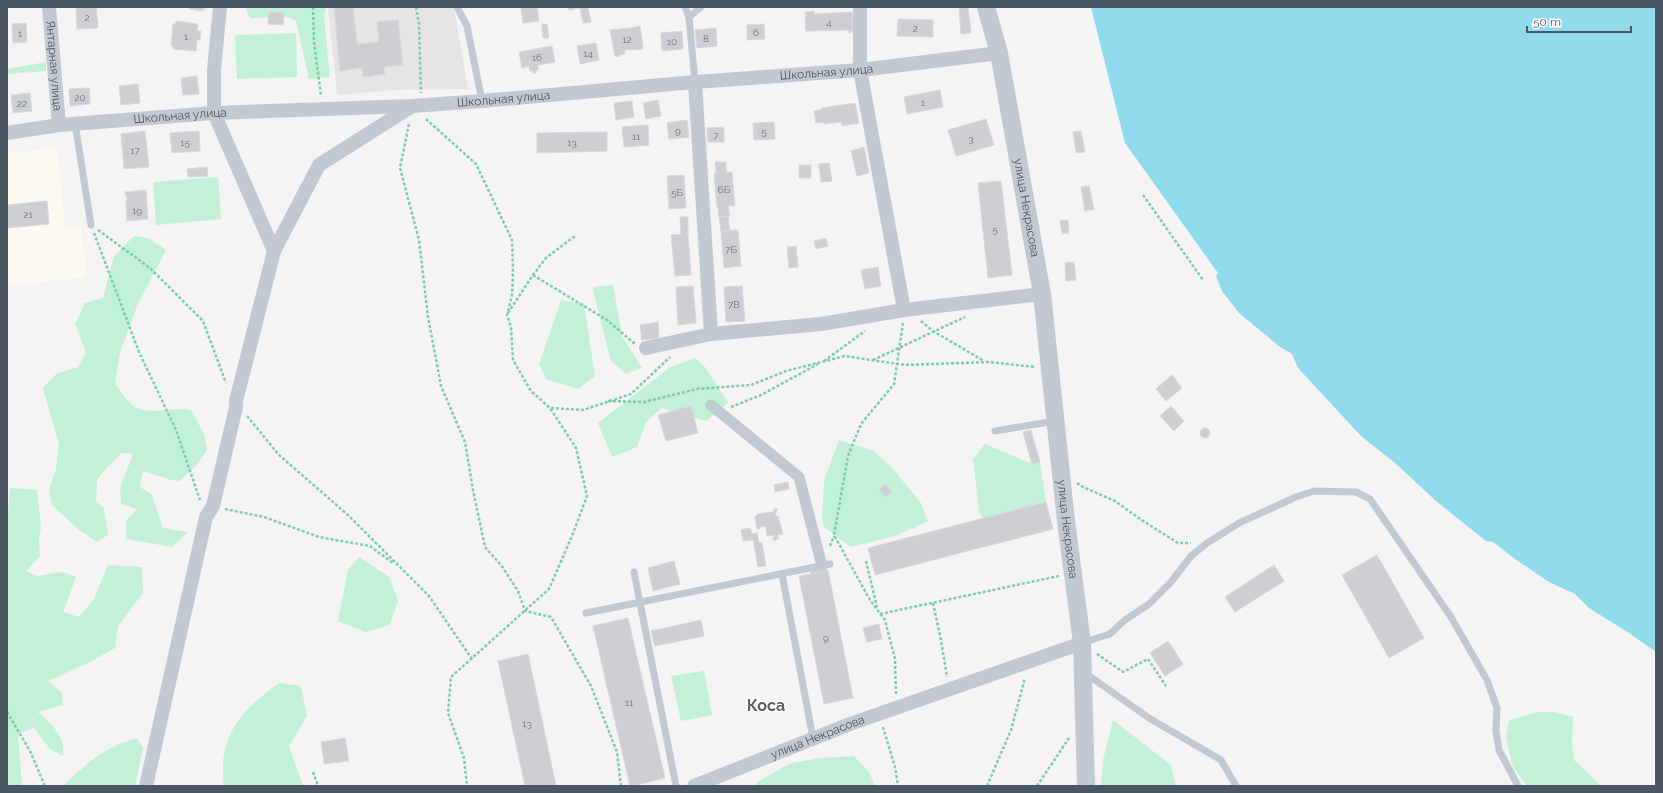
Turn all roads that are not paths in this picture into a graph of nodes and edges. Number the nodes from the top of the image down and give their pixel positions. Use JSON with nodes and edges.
{"nodes":[{"id":1,"x":49,"y":7,"type":"edge"},
{"id":2,"x":220,"y":7,"type":"edge"},
{"id":3,"x":457,"y":7,"type":"edge"},
{"id":4,"x":686,"y":7,"type":"edge"},
{"id":5,"x":701,"y":7,"type":"edge"},
{"id":6,"x":860,"y":7,"type":"edge"},
{"id":7,"x":986,"y":7,"type":"edge"},
{"id":8,"x":689,"y":17,"type":"junction"},
{"id":9,"x":999,"y":53,"type":"junction"},
{"id":10,"x":860,"y":70,"type":"junction"},
{"id":11,"x":695,"y":82,"type":"junction"},
{"id":12,"x":482,"y":101,"type":"junction"},
{"id":13,"x":417,"y":106,"type":"junction"},
{"id":14,"x":214,"y":113,"type":"junction"},
{"id":15,"x":75,"y":123,"type":"junction"},
{"id":16,"x":59,"y":124,"type":"junction"},
{"id":17,"x":7,"y":133,"type":"edge"},
{"id":18,"x":91,"y":225,"type":"road end"},
{"id":19,"x":274,"y":251,"type":"junction"},
{"id":20,"x":1042,"y":294,"type":"junction"},
{"id":21,"x":904,"y":310,"type":"junction"},
{"id":22,"x":711,"y":334,"type":"junction"},
{"id":23,"x":646,"y":348,"type":"road end"},
{"id":24,"x":711,"y":405,"type":"dead end"},
{"id":25,"x":1055,"y":422,"type":"junction"},
{"id":26,"x":996,"y":431,"type":"dead end"},
{"id":27,"x":826,"y":565,"type":"joint"},
{"id":28,"x":634,"y":572,"type":"dead end"},
{"id":29,"x":782,"y":574,"type":"junction"},
{"id":30,"x":639,"y":602,"type":"junction"},
{"id":31,"x":586,"y":613,"type":"dead end"},
{"id":32,"x":1082,"y":643,"type":"junction"},
{"id":33,"x":1083,"y":672,"type":"junction"},
{"id":34,"x":813,"y":738,"type":"junction"},
{"id":35,"x":146,"y":786,"type":"edge"},
{"id":36,"x":676,"y":786,"type":"edge"},
{"id":37,"x":694,"y":786,"type":"edge"},
{"id":38,"x":1086,"y":786,"type":"edge"},
{"id":39,"x":1236,"y":786,"type":"edge"},
{"id":40,"x":1518,"y":786,"type":"edge"}],
"edges":[{"from":1,"to":16,"type":"street","name":"Янтарная улица"},
{"from":2,"to":14,"type":"street"},
{"from":3,"to":12,"type":"lane"},
{"from":4,"to":8,"type":"lane"},
{"from":5,"to":8,"type":"lane"},
{"from":6,"to":10,"type":"street"},
{"from":7,"to":9,"type":"street","name":"улица Некрасова"},
{"from":8,"to":11,"type":"lane"},
{"from":9,"to":10,"type":"street","name":"Школьная улица"},
{"from":9,"to":20,"type":"street","name":"улица Некрасова"},
{"from":10,"to":11,"type":"street","name":"Школьная улица"},
{"from":10,"to":21,"type":"street"},
{"from":11,"to":12,"type":"street","name":"Школьная улица"},
{"from":11,"to":22,"type":"street"},
{"from":12,"to":13,"type":"street","name":"Школьная улица"},
{"from":13,"to":14,"type":"street","name":"Школьная улица"},
{"from":13,"to":19,"type":"street"},
{"from":14,"to":15,"type":"street","name":"Школьная улица"},
{"from":14,"to":19,"type":"street"},
{"from":15,"to":16,"type":"street","name":"Школьная улица"},
{"from":15,"to":18,"type":"lane"},
{"from":16,"to":17,"type":"street","name":"Школьная улица"},
{"from":19,"to":35,"type":"street"},
{"from":20,"to":21,"type":"street"},
{"from":20,"to":25,"type":"street","name":"улица Некрасова"},
{"from":21,"to":22,"type":"street"},
{"from":22,"to":23,"type":"street"},
{"from":24,"to":27,"type":"street"},
{"from":25,"to":26,"type":"lane"},
{"from":25,"to":32,"type":"street","name":"улица Некрасова"},
{"from":27,"to":29,"type":"lane"},
{"from":28,"to":30,"type":"lane"},
{"from":29,"to":30,"type":"lane"},
{"from":29,"to":34,"type":"lane"},
{"from":30,"to":31,"type":"lane"},
{"from":30,"to":36,"type":"lane"},
{"from":32,"to":33,"type":"street"},
{"from":32,"to":34,"type":"street","name":"улица Некрасова"},
{"from":32,"to":40,"type":"lane"},
{"from":33,"to":38,"type":"street"},
{"from":33,"to":39,"type":"lane"},
{"from":34,"to":37,"type":"street","name":"улица Некрасова"}]}
